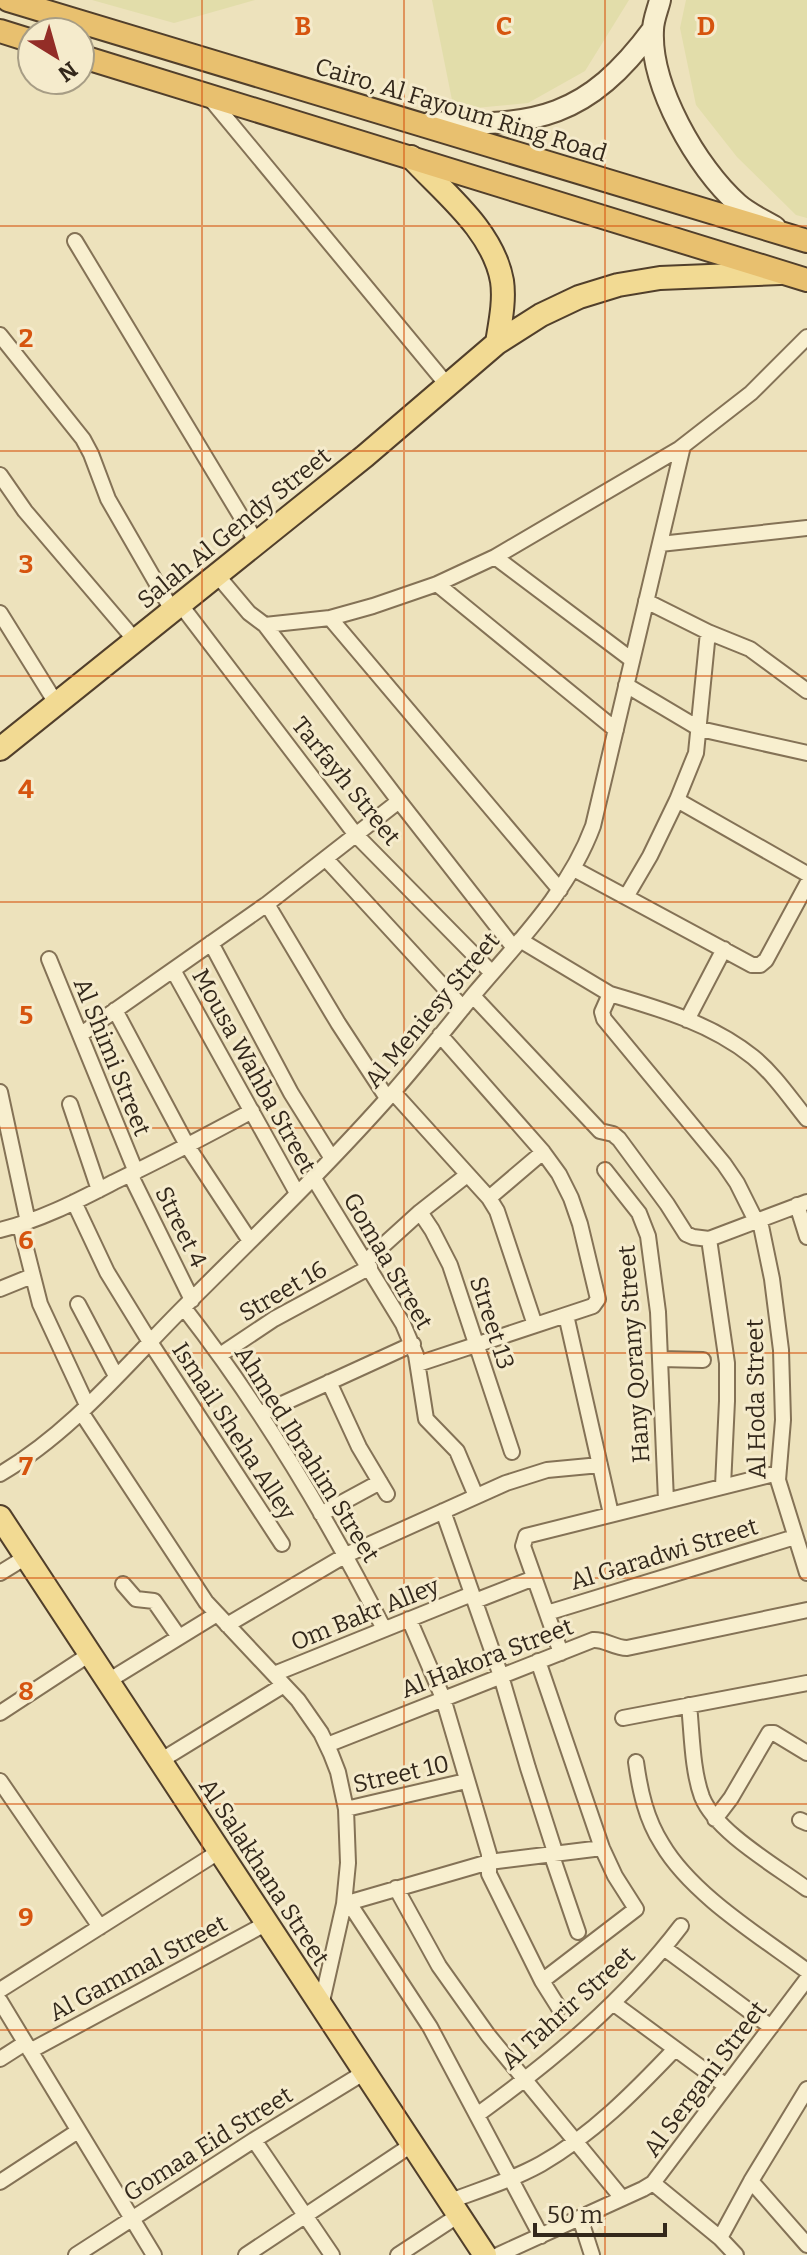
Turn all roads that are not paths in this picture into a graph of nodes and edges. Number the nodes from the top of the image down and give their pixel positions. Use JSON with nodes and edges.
{"nodes":[{"id":1,"x":8,"y":0,"type":"edge"},
{"id":2,"x":660,"y":0,"type":"edge"},
{"id":3,"x":39,"y":16,"type":"edge"},
{"id":4,"x":653,"y":29,"type":"junction"},
{"id":5,"x":96,"y":35,"type":"edge"},
{"id":6,"x":96,"y":61,"type":"edge"},
{"id":7,"x":207,"y":96,"type":"junction"},
{"id":8,"x":406,"y":121,"type":"junction"},
{"id":9,"x":411,"y":157,"type":"junction"},
{"id":10,"x":798,"y":238,"type":"edge"},
{"id":11,"x":75,"y":241,"type":"dead end"},
{"id":12,"x":796,"y":277,"type":"edge"},
{"id":13,"x":0,"y":335,"type":"edge"},
{"id":14,"x":497,"y":343,"type":"junction"},
{"id":15,"x":804,"y":347,"type":"edge"},
{"id":16,"x":448,"y":386,"type":"junction"},
{"id":17,"x":683,"y":446,"type":"junction"},
{"id":18,"x":0,"y":475,"type":"edge"},
{"id":19,"x":807,"y":528,"type":"edge"},
{"id":20,"x":257,"y":543,"type":"junction"},
{"id":21,"x":660,"y":544,"type":"junction"},
{"id":22,"x":495,"y":557,"type":"junction"},
{"id":23,"x":217,"y":575,"type":"junction"},
{"id":24,"x":437,"y":584,"type":"junction"},
{"id":25,"x":646,"y":601,"type":"junction"},
{"id":26,"x":176,"y":607,"type":"junction"},
{"id":27,"x":0,"y":613,"type":"edge"},
{"id":28,"x":330,"y":618,"type":"junction"},
{"id":29,"x":265,"y":625,"type":"junction"},
{"id":30,"x":708,"y":632,"type":"junction"},
{"id":31,"x":135,"y":640,"type":"junction"},
{"id":32,"x":632,"y":660,"type":"junction"},
{"id":33,"x":626,"y":685,"type":"junction"},
{"id":34,"x":807,"y":691,"type":"edge"},
{"id":35,"x":56,"y":703,"type":"junction"},
{"id":36,"x":700,"y":729,"type":"junction"},
{"id":37,"x":616,"y":730,"type":"junction"},
{"id":38,"x":0,"y":749,"type":"edge"},
{"id":39,"x":807,"y":753,"type":"edge"},
{"id":40,"x":677,"y":800,"type":"junction"},
{"id":41,"x":399,"y":801,"type":"junction"},
{"id":42,"x":356,"y":835,"type":"junction"},
{"id":43,"x":326,"y":859,"type":"junction"},
{"id":44,"x":574,"y":869,"type":"junction"},
{"id":45,"x":807,"y":874,"type":"edge"},
{"id":46,"x":807,"y":884,"type":"edge"},
{"id":47,"x":560,"y":890,"type":"junction"},
{"id":48,"x":626,"y":897,"type":"junction"},
{"id":49,"x":267,"y":904,"type":"junction"},
{"id":50,"x":211,"y":943,"type":"junction"},
{"id":51,"x":517,"y":944,"type":"junction"},
{"id":52,"x":724,"y":949,"type":"junction"},
{"id":53,"x":49,"y":959,"type":"dead end"},
{"id":54,"x":173,"y":970,"type":"junction"},
{"id":55,"x":492,"y":973,"type":"junction"},
{"id":56,"x":610,"y":994,"type":"junction"},
{"id":57,"x":468,"y":1002,"type":"junction"},
{"id":58,"x":115,"y":1010,"type":"junction"},
{"id":59,"x":687,"y":1020,"type":"junction"},
{"id":60,"x":80,"y":1035,"type":"junction"},
{"id":61,"x":440,"y":1035,"type":"junction"},
{"id":62,"x":0,"y":1092,"type":"edge"},
{"id":63,"x":390,"y":1095,"type":"junction"},
{"id":64,"x":70,"y":1104,"type":"dead end"},
{"id":65,"x":252,"y":1111,"type":"junction"},
{"id":66,"x":807,"y":1119,"type":"edge"},
{"id":67,"x":188,"y":1147,"type":"junction"},
{"id":68,"x":543,"y":1152,"type":"junction"},
{"id":69,"x":331,"y":1157,"type":"junction"},
{"id":70,"x":605,"y":1170,"type":"dead end"},
{"id":71,"x":133,"y":1173,"type":"junction"},
{"id":72,"x":467,"y":1175,"type":"junction"},
{"id":73,"x":313,"y":1177,"type":"junction"},
{"id":74,"x":99,"y":1190,"type":"junction"},
{"id":75,"x":297,"y":1193,"type":"junction"},
{"id":76,"x":489,"y":1198,"type":"junction"},
{"id":77,"x":74,"y":1202,"type":"junction"},
{"id":78,"x":802,"y":1204,"type":"edge"},
{"id":79,"x":420,"y":1212,"type":"junction"},
{"id":80,"x":758,"y":1221,"type":"junction"},
{"id":81,"x":24,"y":1223,"type":"junction"},
{"id":82,"x":0,"y":1230,"type":"edge"},
{"id":83,"x":807,"y":1237,"type":"edge"},
{"id":84,"x":709,"y":1239,"type":"junction"},
{"id":85,"x":250,"y":1241,"type":"junction"},
{"id":86,"x":368,"y":1264,"type":"junction"},
{"id":87,"x":32,"y":1276,"type":"junction"},
{"id":88,"x":0,"y":1289,"type":"edge"},
{"id":89,"x":78,"y":1304,"type":"dead end"},
{"id":90,"x":188,"y":1304,"type":"junction"},
{"id":91,"x":566,"y":1315,"type":"junction"},
{"id":92,"x":535,"y":1325,"type":"junction"},
{"id":93,"x":150,"y":1342,"type":"junction"},
{"id":94,"x":413,"y":1344,"type":"junction"},
{"id":95,"x":476,"y":1345,"type":"junction"},
{"id":96,"x":220,"y":1355,"type":"junction"},
{"id":97,"x":661,"y":1359,"type":"junction"},
{"id":98,"x":703,"y":1360,"type":"dead end"},
{"id":99,"x":418,"y":1364,"type":"junction"},
{"id":100,"x":116,"y":1376,"type":"junction"},
{"id":101,"x":329,"y":1382,"type":"junction"},
{"id":102,"x":84,"y":1409,"type":"junction"},
{"id":103,"x":260,"y":1414,"type":"junction"},
{"id":104,"x":512,"y":1452,"type":"dead end"},
{"id":105,"x":600,"y":1465,"type":"junction"},
{"id":106,"x":778,"y":1473,"type":"junction"},
{"id":107,"x":0,"y":1474,"type":"edge"},
{"id":108,"x":723,"y":1486,"type":"junction"},
{"id":109,"x":476,"y":1496,"type":"junction"},
{"id":110,"x":666,"y":1501,"type":"junction"},
{"id":111,"x":443,"y":1511,"type":"junction"},
{"id":112,"x":321,"y":1514,"type":"junction"},
{"id":113,"x":611,"y":1514,"type":"junction"},
{"id":114,"x":0,"y":1517,"type":"edge"},
{"id":115,"x":795,"y":1537,"type":"junction"},
{"id":116,"x":282,"y":1544,"type":"dead end"},
{"id":117,"x":346,"y":1555,"type":"junction"},
{"id":118,"x":26,"y":1557,"type":"junction"},
{"id":119,"x":0,"y":1573,"type":"edge"},
{"id":120,"x":807,"y":1573,"type":"edge"},
{"id":121,"x":534,"y":1578,"type":"junction"},
{"id":122,"x":123,"y":1584,"type":"dead end"},
{"id":123,"x":474,"y":1597,"type":"junction"},
{"id":124,"x":807,"y":1610,"type":"edge"},
{"id":125,"x":547,"y":1613,"type":"junction"},
{"id":126,"x":409,"y":1619,"type":"junction"},
{"id":127,"x":222,"y":1620,"type":"junction"},
{"id":128,"x":384,"y":1629,"type":"junction"},
{"id":129,"x":179,"y":1637,"type":"junction"},
{"id":130,"x":561,"y":1653,"type":"junction"},
{"id":131,"x":90,"y":1654,"type":"junction"},
{"id":132,"x":538,"y":1661,"type":"junction"},
{"id":133,"x":501,"y":1676,"type":"junction"},
{"id":134,"x":279,"y":1680,"type":"junction"},
{"id":135,"x":108,"y":1681,"type":"junction"},
{"id":136,"x":807,"y":1683,"type":"edge"},
{"id":137,"x":443,"y":1698,"type":"junction"},
{"id":138,"x":689,"y":1705,"type":"junction"},
{"id":139,"x":0,"y":1713,"type":"edge"},
{"id":140,"x":623,"y":1718,"type":"dead end"},
{"id":141,"x":327,"y":1745,"type":"junction"},
{"id":142,"x":807,"y":1753,"type":"edge"},
{"id":143,"x":160,"y":1761,"type":"junction"},
{"id":144,"x":636,"y":1762,"type":"dead end"},
{"id":145,"x":0,"y":1781,"type":"edge"},
{"id":146,"x":466,"y":1781,"type":"junction"},
{"id":147,"x":346,"y":1809,"type":"junction"},
{"id":148,"x":715,"y":1819,"type":"junction"},
{"id":149,"x":602,"y":1848,"type":"junction"},
{"id":150,"x":220,"y":1851,"type":"junction"},
{"id":151,"x":554,"y":1855,"type":"junction"},
{"id":152,"x":489,"y":1862,"type":"junction"},
{"id":153,"x":396,"y":1888,"type":"junction"},
{"id":154,"x":807,"y":1889,"type":"edge"},
{"id":155,"x":347,"y":1904,"type":"junction"},
{"id":156,"x":267,"y":1923,"type":"junction"},
{"id":157,"x":681,"y":1926,"type":"dead end"},
{"id":158,"x":100,"y":1927,"type":"junction"},
{"id":159,"x":578,"y":1932,"type":"dead end"},
{"id":160,"x":664,"y":1948,"type":"junction"},
{"id":161,"x":807,"y":1971,"type":"edge"},
{"id":162,"x":807,"y":1979,"type":"edge"},
{"id":163,"x":542,"y":1981,"type":"junction"},
{"id":164,"x":0,"y":1990,"type":"edge"},
{"id":165,"x":0,"y":2001,"type":"edge"},
{"id":166,"x":613,"y":2003,"type":"junction"},
{"id":167,"x":321,"y":2006,"type":"junction"},
{"id":168,"x":559,"y":2008,"type":"dead end"},
{"id":169,"x":771,"y":2027,"type":"junction"},
{"id":170,"x":28,"y":2047,"type":"junction"},
{"id":171,"x":675,"y":2049,"type":"junction"},
{"id":172,"x":0,"y":2059,"type":"edge"},
{"id":173,"x":365,"y":2072,"type":"junction"},
{"id":174,"x":524,"y":2081,"type":"junction"},
{"id":175,"x":726,"y":2086,"type":"junction"},
{"id":176,"x":807,"y":2089,"type":"edge"},
{"id":177,"x":477,"y":2115,"type":"junction"},
{"id":178,"x":78,"y":2131,"type":"junction"},
{"id":179,"x":254,"y":2140,"type":"junction"},
{"id":180,"x":576,"y":2142,"type":"junction"},
{"id":181,"x":413,"y":2144,"type":"junction"},
{"id":182,"x":511,"y":2178,"type":"junction"},
{"id":183,"x":751,"y":2181,"type":"junction"},
{"id":184,"x":0,"y":2182,"type":"edge"},
{"id":185,"x":653,"y":2183,"type":"junction"},
{"id":186,"x":622,"y":2198,"type":"junction"},
{"id":187,"x":454,"y":2208,"type":"junction"},
{"id":188,"x":305,"y":2215,"type":"junction"},
{"id":189,"x":580,"y":2218,"type":"junction"},
{"id":190,"x":131,"y":2219,"type":"junction"},
{"id":191,"x":541,"y":2236,"type":"junction"},
{"id":192,"x":720,"y":2238,"type":"junction"},
{"id":193,"x":807,"y":2245,"type":"edge"},
{"id":194,"x":76,"y":2255,"type":"edge"},
{"id":195,"x":154,"y":2255,"type":"edge"},
{"id":196,"x":246,"y":2255,"type":"edge"},
{"id":197,"x":332,"y":2255,"type":"edge"},
{"id":198,"x":398,"y":2255,"type":"edge"},
{"id":199,"x":485,"y":2255,"type":"edge"},
{"id":200,"x":498,"y":2255,"type":"edge"},
{"id":201,"x":592,"y":2255,"type":"edge"},
{"id":202,"x":736,"y":2255,"type":"edge"}],
"edges":[{"from":1,"to":3,"type":"highway","name":"Cairo, Al Fayoum Ring Road"},
{"from":2,"to":4,"type":"main road"},
{"from":4,"to":8,"type":"main road"},
{"from":4,"to":10,"type":"main road"},
{"from":5,"to":8,"type":"highway","name":"Cairo, Al Fayoum Ring Road"},
{"from":6,"to":7,"type":"highway"},
{"from":7,"to":9,"type":"highway"},
{"from":7,"to":16,"type":"street"},
{"from":8,"to":10,"type":"highway","name":"Cairo, Al Fayoum Ring Road"},
{"from":9,"to":12,"type":"highway"},
{"from":9,"to":14,"type":"main road"},
{"from":11,"to":20,"type":"street"},
{"from":12,"to":14,"type":"main road","name":"Salah Al Gendy Street"},
{"from":13,"to":26,"type":"street","name":"Tarfayh Street"},
{"from":14,"to":16,"type":"main road","name":"Salah Al Gendy Street"},
{"from":15,"to":17,"type":"street"},
{"from":16,"to":20,"type":"main road","name":"Salah Al Gendy Street"},
{"from":17,"to":21,"type":"street","name":"Al Meniesy Street"},
{"from":17,"to":22,"type":"street"},
{"from":18,"to":31,"type":"street"},
{"from":19,"to":21,"type":"street"},
{"from":20,"to":23,"type":"main road","name":"Salah Al Gendy Street"},
{"from":21,"to":25,"type":"street","name":"Al Meniesy Street"},
{"from":22,"to":24,"type":"street"},
{"from":22,"to":32,"type":"street"},
{"from":23,"to":26,"type":"main road","name":"Salah Al Gendy Street"},
{"from":23,"to":29,"type":"street"},
{"from":24,"to":28,"type":"street"},
{"from":24,"to":37,"type":"street"},
{"from":25,"to":30,"type":"street"},
{"from":25,"to":32,"type":"street","name":"Al Meniesy Street"},
{"from":26,"to":31,"type":"main road","name":"Salah Al Gendy Street"},
{"from":26,"to":42,"type":"street","name":"Tarfayh Street"},
{"from":27,"to":35,"type":"street"},
{"from":28,"to":29,"type":"street"},
{"from":28,"to":47,"type":"street"},
{"from":29,"to":41,"type":"street"},
{"from":30,"to":34,"type":"street"},
{"from":30,"to":36,"type":"street"},
{"from":31,"to":35,"type":"main road","name":"Salah Al Gendy Street"},
{"from":32,"to":33,"type":"street","name":"Al Meniesy Street"},
{"from":33,"to":36,"type":"street"},
{"from":33,"to":37,"type":"street","name":"Al Meniesy Street"},
{"from":35,"to":38,"type":"main road","name":"Salah Al Gendy Street"},
{"from":36,"to":39,"type":"street"},
{"from":36,"to":40,"type":"street"},
{"from":37,"to":44,"type":"street","name":"Al Meniesy Street"},
{"from":40,"to":45,"type":"street"},
{"from":40,"to":48,"type":"street"},
{"from":41,"to":42,"type":"street"},
{"from":41,"to":51,"type":"street"},
{"from":42,"to":43,"type":"street"},
{"from":42,"to":55,"type":"street","name":"Tarfayh Street"},
{"from":43,"to":49,"type":"street"},
{"from":43,"to":57,"type":"street"},
{"from":44,"to":47,"type":"street","name":"Al Meniesy Street"},
{"from":44,"to":48,"type":"street"},
{"from":46,"to":52,"type":"street"},
{"from":47,"to":51,"type":"street","name":"Al Meniesy Street"},
{"from":48,"to":52,"type":"street"},
{"from":49,"to":50,"type":"street"},
{"from":49,"to":63,"type":"street"},
{"from":50,"to":54,"type":"street"},
{"from":50,"to":69,"type":"street"},
{"from":51,"to":55,"type":"street","name":"Al Meniesy Street"},
{"from":51,"to":56,"type":"street"},
{"from":52,"to":59,"type":"street"},
{"from":53,"to":60,"type":"street","name":"Al Shimi Street"},
{"from":54,"to":58,"type":"street"},
{"from":54,"to":65,"type":"street","name":"Mousa Wahba Street"},
{"from":55,"to":57,"type":"street","name":"Al Meniesy Street"},
{"from":56,"to":59,"type":"street"},
{"from":56,"to":80,"type":"street","name":"Al Hoda Street"},
{"from":57,"to":61,"type":"street","name":"Al Meniesy Street"},
{"from":57,"to":84,"type":"street"},
{"from":58,"to":60,"type":"street"},
{"from":58,"to":67,"type":"street"},
{"from":59,"to":66,"type":"street"},
{"from":60,"to":71,"type":"street","name":"Al Shimi Street"},
{"from":61,"to":63,"type":"street","name":"Al Meniesy Street"},
{"from":61,"to":68,"type":"street"},
{"from":62,"to":81,"type":"street"},
{"from":63,"to":69,"type":"street","name":"Al Meniesy Street"},
{"from":63,"to":72,"type":"street"},
{"from":64,"to":74,"type":"street"},
{"from":65,"to":67,"type":"street"},
{"from":65,"to":75,"type":"street","name":"Mousa Wahba Street"},
{"from":67,"to":71,"type":"street"},
{"from":67,"to":85,"type":"street"},
{"from":68,"to":76,"type":"street"},
{"from":68,"to":91,"type":"street"},
{"from":69,"to":73,"type":"street","name":"Al Meniesy Street"},
{"from":70,"to":97,"type":"street","name":"Hany Qorany Street"},
{"from":71,"to":74,"type":"street"},
{"from":71,"to":90,"type":"street","name":"Street 4"},
{"from":72,"to":76,"type":"street"},
{"from":72,"to":79,"type":"street","name":"Street 16"},
{"from":73,"to":75,"type":"street","name":"Al Meniesy Street"},
{"from":73,"to":86,"type":"street","name":"Gomaa Street"},
{"from":74,"to":77,"type":"street"},
{"from":75,"to":85,"type":"street","name":"Al Meniesy Street"},
{"from":76,"to":92,"type":"street"},
{"from":77,"to":81,"type":"street"},
{"from":77,"to":93,"type":"street","name":"Ismail Sheha Alley"},
{"from":78,"to":80,"type":"street"},
{"from":78,"to":83,"type":"street"},
{"from":79,"to":86,"type":"street","name":"Street 16"},
{"from":79,"to":95,"type":"street","name":"Street 13"},
{"from":80,"to":84,"type":"street"},
{"from":80,"to":106,"type":"street","name":"Al Hoda Street"},
{"from":81,"to":82,"type":"street"},
{"from":81,"to":87,"type":"street"},
{"from":84,"to":108,"type":"street"},
{"from":85,"to":90,"type":"street","name":"Al Meniesy Street"},
{"from":86,"to":94,"type":"street","name":"Gomaa Street"},
{"from":86,"to":96,"type":"street","name":"Street 16"},
{"from":87,"to":88,"type":"street"},
{"from":87,"to":102,"type":"street"},
{"from":89,"to":100,"type":"street"},
{"from":90,"to":93,"type":"street","name":"Al Meniesy Street"},
{"from":90,"to":96,"type":"street","name":"Ahmed Ibrahim Street"},
{"from":91,"to":92,"type":"street"},
{"from":91,"to":105,"type":"street"},
{"from":92,"to":95,"type":"street"},
{"from":93,"to":100,"type":"street","name":"Al Meniesy Street"},
{"from":93,"to":116,"type":"street","name":"Ismail Sheha Alley"},
{"from":94,"to":99,"type":"street","name":"Gomaa Street"},
{"from":94,"to":101,"type":"street"},
{"from":95,"to":99,"type":"street"},
{"from":95,"to":104,"type":"street","name":"Street 13"},
{"from":96,"to":103,"type":"street","name":"Ahmed Ibrahim Street"},
{"from":97,"to":98,"type":"street"},
{"from":97,"to":110,"type":"street","name":"Hany Qorany Street"},
{"from":99,"to":109,"type":"street","name":"Gomaa Street"},
{"from":100,"to":102,"type":"street","name":"Al Meniesy Street"},
{"from":101,"to":103,"type":"street"},
{"from":101,"to":112,"type":"street"},
{"from":102,"to":107,"type":"street","name":"Al Meniesy Street"},
{"from":102,"to":127,"type":"street"},
{"from":103,"to":112,"type":"street","name":"Ahmed Ibrahim Street"},
{"from":105,"to":109,"type":"street"},
{"from":105,"to":113,"type":"street"},
{"from":106,"to":108,"type":"street"},
{"from":106,"to":115,"type":"street","name":"Al Hoda Street"},
{"from":108,"to":110,"type":"street"},
{"from":109,"to":111,"type":"street"},
{"from":110,"to":113,"type":"street"},
{"from":111,"to":117,"type":"street"},
{"from":111,"to":123,"type":"street"},
{"from":112,"to":117,"type":"street","name":"Ahmed Ibrahim Street"},
{"from":113,"to":121,"type":"street"},
{"from":114,"to":118,"type":"main road","name":"Al Salakhana Street"},
{"from":115,"to":120,"type":"street","name":"Al Hoda Street"},
{"from":115,"to":125,"type":"street","name":"Al Garadwi Street"},
{"from":117,"to":127,"type":"street"},
{"from":117,"to":128,"type":"street","name":"Ahmed Ibrahim Street"},
{"from":118,"to":119,"type":"street"},
{"from":118,"to":131,"type":"main road","name":"Al Salakhana Street"},
{"from":121,"to":123,"type":"street","name":"Om Bakr Alley"},
{"from":121,"to":125,"type":"street"},
{"from":122,"to":129,"type":"street"},
{"from":123,"to":126,"type":"street","name":"Om Bakr Alley"},
{"from":123,"to":133,"type":"street"},
{"from":124,"to":130,"type":"street","name":"Al Hakora Street"},
{"from":125,"to":130,"type":"street"},
{"from":126,"to":128,"type":"street","name":"Om Bakr Alley"},
{"from":126,"to":137,"type":"street"},
{"from":127,"to":129,"type":"street"},
{"from":127,"to":134,"type":"street"},
{"from":128,"to":134,"type":"street","name":"Om Bakr Alley"},
{"from":129,"to":135,"type":"street"},
{"from":130,"to":132,"type":"street","name":"Al Hakora Street"},
{"from":131,"to":135,"type":"main road","name":"Al Salakhana Street"},
{"from":131,"to":139,"type":"street"},
{"from":132,"to":133,"type":"street","name":"Al Hakora Street"},
{"from":132,"to":149,"type":"street"},
{"from":133,"to":137,"type":"street","name":"Al Hakora Street"},
{"from":133,"to":151,"type":"street"},
{"from":134,"to":141,"type":"street"},
{"from":134,"to":143,"type":"street","name":"Om Bakr Alley"},
{"from":135,"to":143,"type":"main road","name":"Al Salakhana Street"},
{"from":136,"to":138,"type":"street"},
{"from":137,"to":141,"type":"street","name":"Al Hakora Street"},
{"from":137,"to":146,"type":"street"},
{"from":138,"to":140,"type":"street"},
{"from":138,"to":148,"type":"street"},
{"from":141,"to":147,"type":"street"},
{"from":142,"to":148,"type":"street"},
{"from":143,"to":150,"type":"main road","name":"Al Salakhana Street"},
{"from":144,"to":161,"type":"street"},
{"from":145,"to":158,"type":"street"},
{"from":146,"to":147,"type":"street","name":"Street 10"},
{"from":146,"to":152,"type":"street"},
{"from":147,"to":155,"type":"street"},
{"from":148,"to":154,"type":"street"},
{"from":149,"to":151,"type":"street"},
{"from":149,"to":163,"type":"street"},
{"from":150,"to":156,"type":"main road","name":"Al Salakhana Street"},
{"from":150,"to":158,"type":"street"},
{"from":151,"to":152,"type":"street"},
{"from":151,"to":159,"type":"street"},
{"from":152,"to":153,"type":"street"},
{"from":152,"to":163,"type":"street"},
{"from":153,"to":155,"type":"street"},
{"from":153,"to":174,"type":"street"},
{"from":155,"to":167,"type":"street"},
{"from":155,"to":177,"type":"street"},
{"from":156,"to":167,"type":"main road","name":"Al Salakhana Street"},
{"from":156,"to":170,"type":"street","name":"Al Gammal Street"},
{"from":157,"to":160,"type":"street","name":"Al Tahrir Street"},
{"from":158,"to":164,"type":"street"},
{"from":160,"to":166,"type":"street","name":"Al Tahrir Street"},
{"from":160,"to":169,"type":"street"},
{"from":162,"to":169,"type":"street","name":"Al Sergani Street"},
{"from":163,"to":168,"type":"street"},
{"from":165,"to":170,"type":"street"},
{"from":166,"to":171,"type":"street"},
{"from":166,"to":174,"type":"street","name":"Al Tahrir Street"},
{"from":167,"to":173,"type":"main road","name":"Al Salakhana Street"},
{"from":169,"to":175,"type":"street","name":"Al Sergani Street"},
{"from":170,"to":172,"type":"street","name":"Al Gammal Street"},
{"from":170,"to":178,"type":"street"},
{"from":171,"to":175,"type":"street"},
{"from":171,"to":180,"type":"street"},
{"from":173,"to":179,"type":"street","name":"Gomaa Eid Street"},
{"from":173,"to":181,"type":"main road","name":"Al Salakhana Street"},
{"from":174,"to":177,"type":"street","name":"Al Tahrir Street"},
{"from":174,"to":180,"type":"street"},
{"from":175,"to":185,"type":"street","name":"Al Sergani Street"},
{"from":176,"to":183,"type":"street"},
{"from":177,"to":182,"type":"street"},
{"from":178,"to":184,"type":"street"},
{"from":178,"to":190,"type":"street"},
{"from":179,"to":188,"type":"street"},
{"from":179,"to":190,"type":"street","name":"Gomaa Eid Street"},
{"from":180,"to":182,"type":"street"},
{"from":180,"to":186,"type":"street"},
{"from":181,"to":187,"type":"main road","name":"Al Salakhana Street"},
{"from":181,"to":188,"type":"street"},
{"from":182,"to":187,"type":"street"},
{"from":182,"to":191,"type":"street"},
{"from":183,"to":192,"type":"street"},
{"from":183,"to":193,"type":"street"},
{"from":185,"to":186,"type":"street","name":"Al Sergani Street"},
{"from":185,"to":192,"type":"street"},
{"from":186,"to":189,"type":"street","name":"Al Sergani Street"},
{"from":187,"to":198,"type":"street"},
{"from":187,"to":199,"type":"main road","name":"Al Salakhana Street"},
{"from":188,"to":196,"type":"street"},
{"from":188,"to":197,"type":"street"},
{"from":189,"to":191,"type":"street","name":"Al Sergani Street"},
{"from":189,"to":201,"type":"street"},
{"from":190,"to":194,"type":"street","name":"Gomaa Eid Street"},
{"from":190,"to":195,"type":"street"},
{"from":191,"to":200,"type":"street","name":"Al Sergani Street"},
{"from":192,"to":202,"type":"street"}]}
